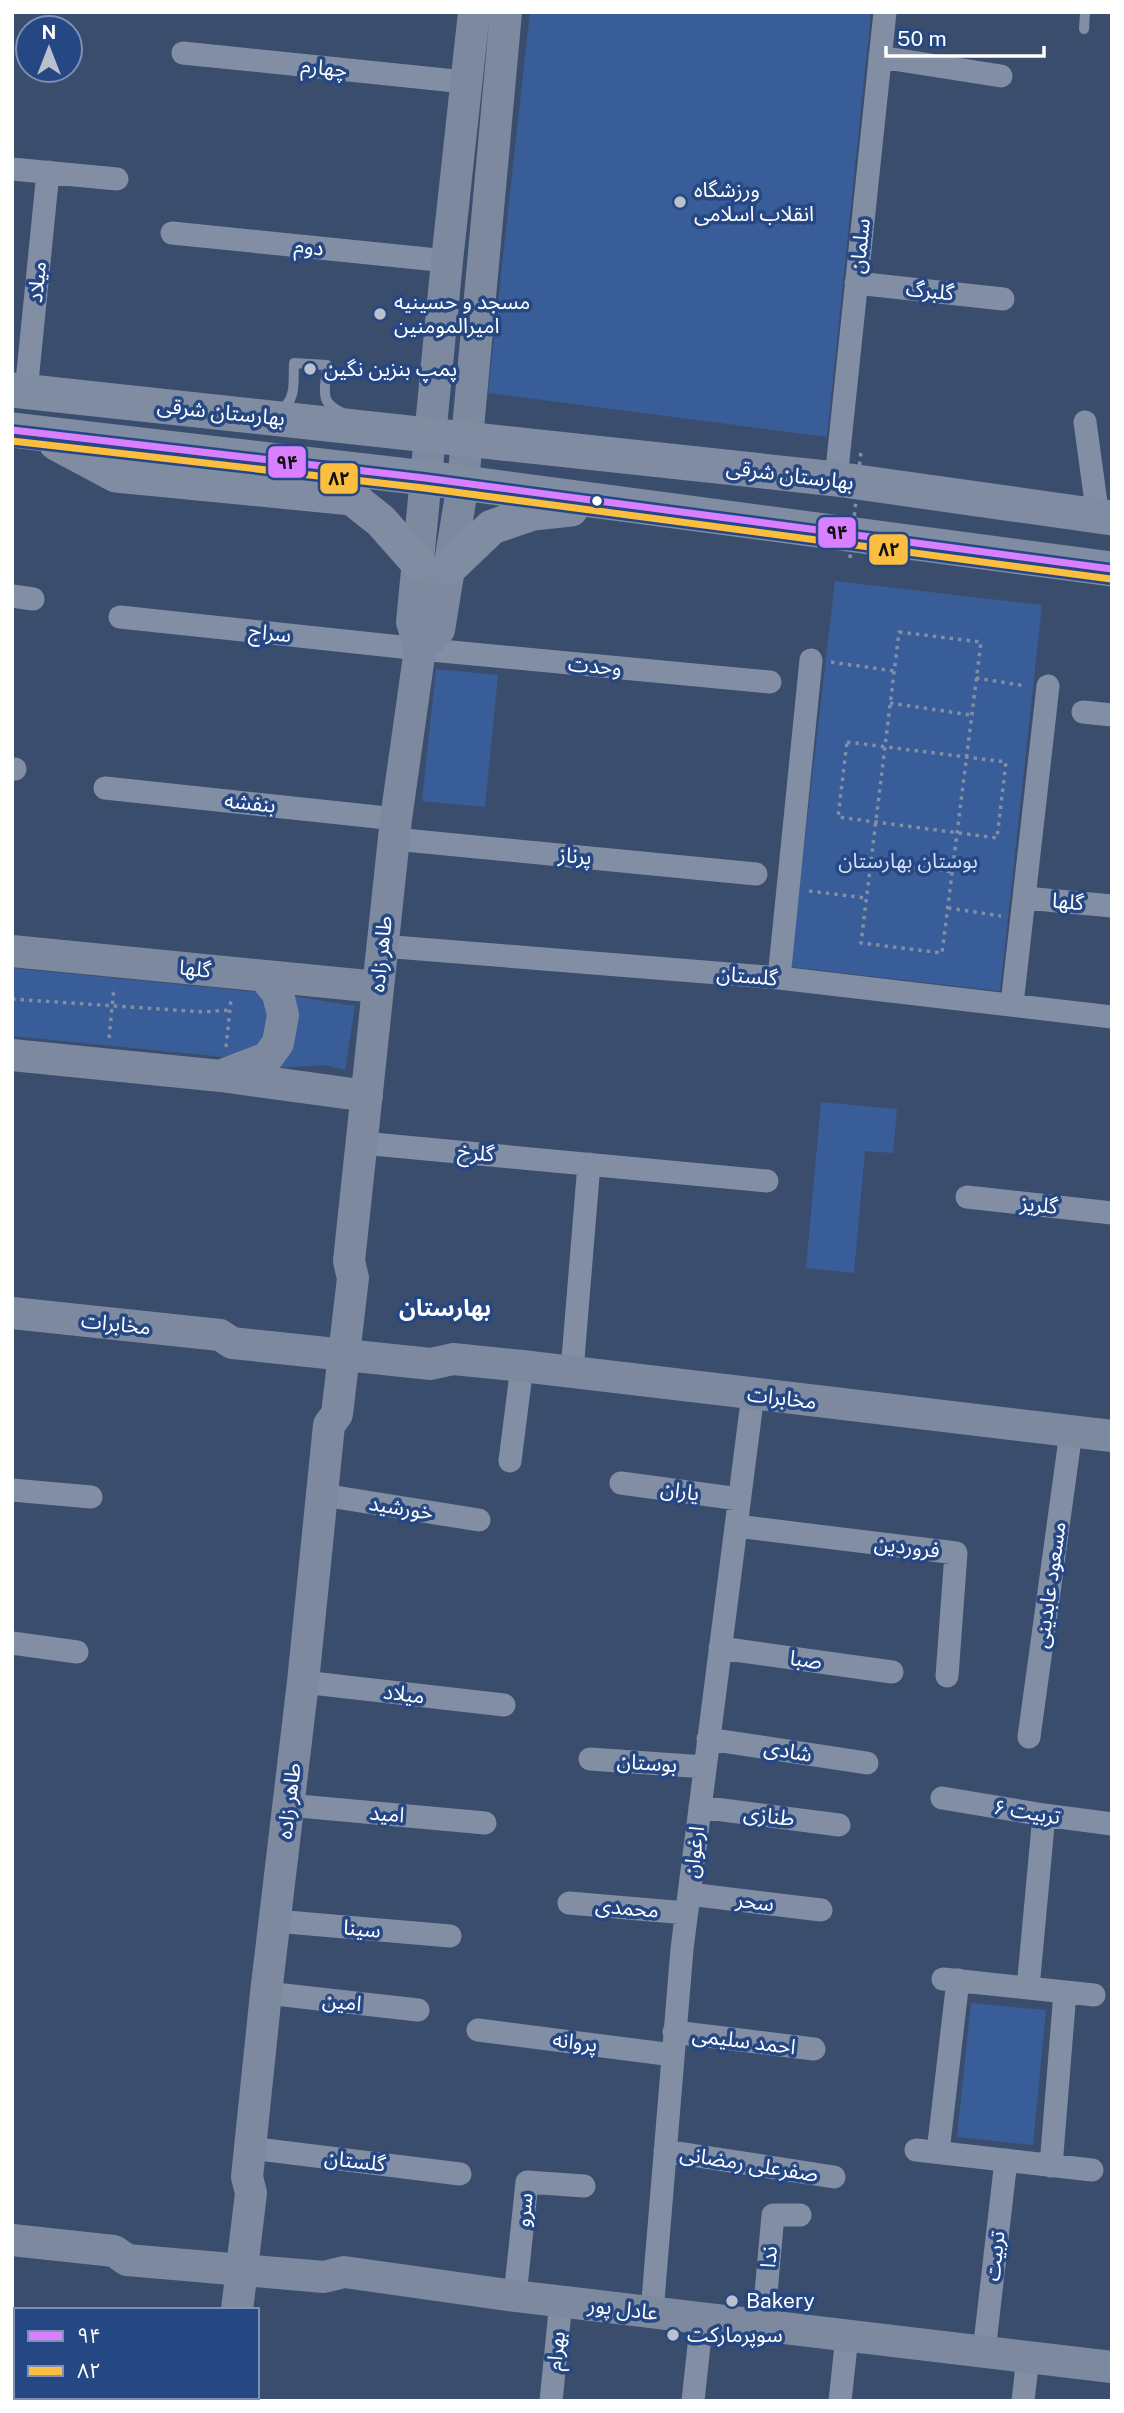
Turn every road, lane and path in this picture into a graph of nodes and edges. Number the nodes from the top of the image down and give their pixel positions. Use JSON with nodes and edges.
{"nodes":[{"id":1,"x":474,"y":12,"type":"edge"},
{"id":2,"x":506,"y":12,"type":"edge"},
{"id":3,"x":884,"y":12,"type":"edge"},
{"id":4,"x":1085,"y":12,"type":"edge"},
{"id":5,"x":1084,"y":29,"type":"dead end"},
{"id":6,"x":183,"y":53,"type":"dead end"},
{"id":7,"x":880,"y":57,"type":"junction"},
{"id":8,"x":1001,"y":76,"type":"dead end"},
{"id":9,"x":465,"y":82,"type":"junction"},
{"id":10,"x":12,"y":169,"type":"edge"},
{"id":11,"x":48,"y":172,"type":"junction"},
{"id":12,"x":117,"y":179,"type":"dead end"},
{"id":13,"x":172,"y":233,"type":"dead end"},
{"id":14,"x":447,"y":261,"type":"junction"},
{"id":15,"x":856,"y":283,"type":"junction"},
{"id":16,"x":1003,"y":299,"type":"dead end"},
{"id":17,"x":19,"y":391,"type":"edge"},
{"id":18,"x":428,"y":413,"type":"junction"},
{"id":19,"x":355,"y":414,"type":"dead end"},
{"id":20,"x":262,"y":416,"type":"junction"},
{"id":21,"x":1085,"y":422,"type":"dead end"},
{"id":22,"x":25,"y":431,"type":"edge"},
{"id":23,"x":467,"y":439,"type":"junction"},
{"id":24,"x":861,"y":451,"type":"dead end"},
{"id":25,"x":425,"y":478,"type":"junction"},
{"id":26,"x":836,"y":480,"type":"junction"},
{"id":27,"x":463,"y":483,"type":"junction"},
{"id":28,"x":622,"y":504,"type":"junction"},
{"id":29,"x":1105,"y":518,"type":"edge"},
{"id":30,"x":850,"y":558,"type":"dead end"},
{"id":31,"x":434,"y":565,"type":"junction"},
{"id":32,"x":1112,"y":569,"type":"edge"},
{"id":33,"x":120,"y":617,"type":"dead end"},
{"id":34,"x":421,"y":649,"type":"junction"},
{"id":35,"x":818,"y":661,"type":"joint"},
{"id":36,"x":894,"y":671,"type":"junction"},
{"id":37,"x":976,"y":678,"type":"junction"},
{"id":38,"x":770,"y":682,"type":"dead end"},
{"id":39,"x":1041,"y":687,"type":"joint"},
{"id":40,"x":890,"y":703,"type":"junction"},
{"id":41,"x":1083,"y":712,"type":"dead end"},
{"id":42,"x":972,"y":715,"type":"junction"},
{"id":43,"x":1112,"y":715,"type":"edge"},
{"id":44,"x":885,"y":747,"type":"junction"},
{"id":45,"x":966,"y":757,"type":"junction"},
{"id":46,"x":105,"y":788,"type":"dead end"},
{"id":47,"x":876,"y":822,"type":"junction"},
{"id":48,"x":395,"y":829,"type":"junction"},
{"id":49,"x":957,"y":833,"type":"junction"},
{"id":50,"x":871,"y":861,"type":"junction"},
{"id":51,"x":952,"y":872,"type":"junction"},
{"id":52,"x":756,"y":874,"type":"dead end"},
{"id":53,"x":789,"y":888,"type":"junction"},
{"id":54,"x":866,"y":898,"type":"junction"},
{"id":55,"x":1025,"y":898,"type":"junction"},
{"id":56,"x":1112,"y":906,"type":"edge"},
{"id":57,"x":948,"y":908,"type":"junction"},
{"id":58,"x":1007,"y":917,"type":"dead end"},
{"id":59,"x":382,"y":946,"type":"junction"},
{"id":60,"x":12,"y":951,"type":"edge"},
{"id":61,"x":264,"y":976,"type":"junction"},
{"id":62,"x":114,"y":978,"type":"dead end"},
{"id":63,"x":779,"y":978,"type":"junction"},
{"id":64,"x":378,"y":987,"type":"junction"},
{"id":65,"x":232,"y":990,"type":"dead end"},
{"id":66,"x":12,"y":999,"type":"edge"},
{"id":67,"x":1012,"y":1004,"type":"junction"},
{"id":68,"x":112,"y":1007,"type":"junction"},
{"id":69,"x":230,"y":1010,"type":"junction"},
{"id":70,"x":1112,"y":1017,"type":"edge"},
{"id":71,"x":109,"y":1046,"type":"dead end"},
{"id":72,"x":12,"y":1055,"type":"edge"},
{"id":73,"x":223,"y":1067,"type":"junction"},
{"id":74,"x":367,"y":1096,"type":"junction"},
{"id":75,"x":362,"y":1143,"type":"junction"},
{"id":76,"x":589,"y":1164,"type":"junction"},
{"id":77,"x":767,"y":1181,"type":"dead end"},
{"id":78,"x":967,"y":1197,"type":"dead end"},
{"id":79,"x":1112,"y":1213,"type":"edge"},
{"id":80,"x":12,"y":1312,"type":"edge"},
{"id":81,"x":336,"y":1347,"type":"junction"},
{"id":82,"x":522,"y":1366,"type":"junction"},
{"id":83,"x":572,"y":1371,"type":"junction"},
{"id":84,"x":753,"y":1394,"type":"junction"},
{"id":85,"x":1071,"y":1432,"type":"junction"},
{"id":86,"x":1112,"y":1436,"type":"edge"},
{"id":87,"x":510,"y":1461,"type":"dead end"},
{"id":88,"x":621,"y":1483,"type":"dead end"},
{"id":89,"x":12,"y":1490,"type":"edge"},
{"id":90,"x":323,"y":1495,"type":"junction"},
{"id":91,"x":91,"y":1497,"type":"dead end"},
{"id":92,"x":739,"y":1499,"type":"junction"},
{"id":93,"x":478,"y":1520,"type":"dead end"},
{"id":94,"x":736,"y":1526,"type":"junction"},
{"id":95,"x":12,"y":1643,"type":"edge"},
{"id":96,"x":720,"y":1648,"type":"junction"},
{"id":97,"x":78,"y":1652,"type":"dead end"},
{"id":98,"x":892,"y":1672,"type":"dead end"},
{"id":99,"x":947,"y":1676,"type":"dead end"},
{"id":100,"x":303,"y":1682,"type":"junction"},
{"id":101,"x":504,"y":1705,"type":"dead end"},
{"id":102,"x":1029,"y":1737,"type":"dead end"},
{"id":103,"x":709,"y":1739,"type":"junction"},
{"id":104,"x":590,"y":1759,"type":"dead end"},
{"id":105,"x":867,"y":1763,"type":"dead end"},
{"id":106,"x":705,"y":1767,"type":"junction"},
{"id":107,"x":942,"y":1798,"type":"dead end"},
{"id":108,"x":288,"y":1805,"type":"junction"},
{"id":109,"x":700,"y":1807,"type":"junction"},
{"id":110,"x":1044,"y":1815,"type":"junction"},
{"id":111,"x":485,"y":1824,"type":"dead end"},
{"id":112,"x":1112,"y":1824,"type":"edge"},
{"id":113,"x":839,"y":1825,"type":"dead end"},
{"id":114,"x":569,"y":1903,"type":"dead end"},
{"id":115,"x":687,"y":1903,"type":"junction"},
{"id":116,"x":821,"y":1910,"type":"dead end"},
{"id":117,"x":275,"y":1921,"type":"junction"},
{"id":118,"x":450,"y":1936,"type":"dead end"},
{"id":119,"x":1028,"y":1988,"type":"junction"},
{"id":120,"x":1065,"y":1992,"type":"junction"},
{"id":121,"x":266,"y":1993,"type":"junction"},
{"id":122,"x":1094,"y":1995,"type":"dead end"},
{"id":123,"x":418,"y":2010,"type":"dead end"},
{"id":124,"x":478,"y":2030,"type":"dead end"},
{"id":125,"x":674,"y":2043,"type":"junction"},
{"id":126,"x":814,"y":2049,"type":"dead end"},
{"id":127,"x":665,"y":2151,"type":"junction"},
{"id":128,"x":1006,"y":2160,"type":"junction"},
{"id":129,"x":249,"y":2163,"type":"junction"},
{"id":130,"x":1051,"y":2166,"type":"junction"},
{"id":131,"x":1092,"y":2171,"type":"dead end"},
{"id":132,"x":460,"y":2174,"type":"dead end"},
{"id":133,"x":834,"y":2177,"type":"dead end"},
{"id":134,"x":584,"y":2186,"type":"dead end"},
{"id":135,"x":800,"y":2215,"type":"dead end"},
{"id":136,"x":12,"y":2240,"type":"edge"},
{"id":137,"x":235,"y":2262,"type":"junction"},
{"id":138,"x":515,"y":2296,"type":"junction"},
{"id":139,"x":561,"y":2301,"type":"junction"},
{"id":140,"x":222,"y":2308,"type":"edge"},
{"id":141,"x":237,"y":2308,"type":"edge"},
{"id":142,"x":652,"y":2312,"type":"junction"},
{"id":143,"x":702,"y":2318,"type":"junction"},
{"id":144,"x":763,"y":2326,"type":"junction"},
{"id":145,"x":847,"y":2336,"type":"junction"},
{"id":146,"x":984,"y":2352,"type":"junction"},
{"id":147,"x":1028,"y":2357,"type":"junction"},
{"id":148,"x":1112,"y":2367,"type":"edge"},
{"id":149,"x":551,"y":2401,"type":"edge"},
{"id":150,"x":693,"y":2401,"type":"edge"},
{"id":151,"x":840,"y":2401,"type":"edge"},
{"id":152,"x":1023,"y":2401,"type":"edge"}],
"edges":[{"from":1,"to":9,"type":"main road","name":"طاهر زاده"},
{"from":2,"to":23,"type":"main road","name":"طاهر زاده"},
{"from":3,"to":7,"type":"street","name":"سلمان"},
{"from":4,"to":5,"type":"lane"},
{"from":6,"to":9,"type":"street","name":"چهارم"},
{"from":7,"to":8,"type":"street"},
{"from":7,"to":15,"type":"street","name":"سلمان"},
{"from":9,"to":14,"type":"main road","name":"طاهر زاده"},
{"from":10,"to":11,"type":"street"},
{"from":11,"to":12,"type":"street"},
{"from":11,"to":17,"type":"street","name":"میلاد"},
{"from":13,"to":14,"type":"street","name":"دوم"},
{"from":14,"to":18,"type":"main road","name":"طاهر زاده"},
{"from":15,"to":16,"type":"street","name":"گلبرگ"},
{"from":15,"to":26,"type":"street","name":"سلمان"},
{"from":17,"to":20,"type":"main road","name":"بهارستان شرقی"},
{"from":18,"to":20,"type":"main road","name":"بهارستان شرقی"},
{"from":18,"to":23,"type":"main road"},
{"from":18,"to":25,"type":"main road","name":"طاهر زاده"},
{"from":19,"to":20,"type":"lane"},
{"from":21,"to":29,"type":"street"},
{"from":22,"to":25,"type":"main road","name":"بهارستان شرقی"},
{"from":22,"to":31,"type":"main road"},
{"from":23,"to":26,"type":"main road","name":"بهارستان شرقی"},
{"from":23,"to":27,"type":"main road","name":"طاهر زاده"},
{"from":24,"to":30,"type":"path","bridge":true},
{"from":25,"to":27,"type":"main road"},
{"from":25,"to":31,"type":"main road","name":"طاهر زاده"},
{"from":26,"to":29,"type":"main road","name":"بهارستان شرقی"},
{"from":27,"to":28,"type":"main road"},
{"from":27,"to":31,"type":"main road","name":"طاهر زاده"},
{"from":28,"to":31,"type":"main road"},
{"from":28,"to":32,"type":"main road"},
{"from":31,"to":34,"type":"main road","name":"طاهر زاده"},
{"from":33,"to":34,"type":"street","name":"سراج"},
{"from":34,"to":38,"type":"street","name":"وحدت"},
{"from":34,"to":48,"type":"main road","name":"طاهر زاده"},
{"from":35,"to":36,"type":"path"},
{"from":35,"to":53,"type":"street"},
{"from":36,"to":37,"type":"path"},
{"from":36,"to":40,"type":"path"},
{"from":37,"to":39,"type":"path"},
{"from":37,"to":42,"type":"path"},
{"from":39,"to":55,"type":"street"},
{"from":40,"to":42,"type":"path"},
{"from":40,"to":44,"type":"path"},
{"from":41,"to":43,"type":"street"},
{"from":42,"to":45,"type":"path"},
{"from":44,"to":45,"type":"path"},
{"from":44,"to":47,"type":"path"},
{"from":44,"to":47,"type":"path"},
{"from":45,"to":49,"type":"path"},
{"from":45,"to":49,"type":"path"},
{"from":46,"to":48,"type":"street","name":"بنفشه"},
{"from":47,"to":49,"type":"path"},
{"from":47,"to":50,"type":"path"},
{"from":48,"to":52,"type":"street","name":"پرناز"},
{"from":48,"to":59,"type":"main road","name":"طاهر زاده"},
{"from":49,"to":51,"type":"path"},
{"from":50,"to":51,"type":"path"},
{"from":50,"to":54,"type":"path"},
{"from":51,"to":57,"type":"path"},
{"from":53,"to":54,"type":"path"},
{"from":53,"to":63,"type":"street"},
{"from":54,"to":57,"type":"path"},
{"from":55,"to":56,"type":"street","name":"گلها"},
{"from":55,"to":67,"type":"street"},
{"from":57,"to":58,"type":"path"},
{"from":59,"to":63,"type":"street","name":"گلستان"},
{"from":59,"to":64,"type":"main road","name":"طاهر زاده"},
{"from":60,"to":61,"type":"main road","name":"گلها"},
{"from":61,"to":64,"type":"main road","name":"گلها"},
{"from":61,"to":73,"type":"main road"},
{"from":62,"to":68,"type":"path"},
{"from":63,"to":67,"type":"street","name":"گلستان"},
{"from":64,"to":74,"type":"main road","name":"طاهر زاده"},
{"from":65,"to":69,"type":"path"},
{"from":66,"to":68,"type":"path"},
{"from":67,"to":70,"type":"street","name":"گلستان"},
{"from":68,"to":69,"type":"path"},
{"from":68,"to":71,"type":"path"},
{"from":69,"to":73,"type":"path"},
{"from":72,"to":73,"type":"main road"},
{"from":73,"to":74,"type":"main road"},
{"from":74,"to":75,"type":"main road","name":"طاهر زاده"},
{"from":75,"to":76,"type":"street","name":"گلرخ"},
{"from":75,"to":81,"type":"main road","name":"طاهر زاده"},
{"from":76,"to":77,"type":"street","name":"گلرخ"},
{"from":76,"to":83,"type":"street"},
{"from":78,"to":79,"type":"street","name":"گلریز"},
{"from":80,"to":81,"type":"main road","name":"مخابرات"},
{"from":81,"to":82,"type":"main road","name":"مخابرات"},
{"from":81,"to":90,"type":"main road","name":"طاهر زاده"},
{"from":82,"to":83,"type":"main road","name":"مخابرات"},
{"from":82,"to":87,"type":"street"},
{"from":83,"to":84,"type":"main road","name":"مخابرات"},
{"from":84,"to":85,"type":"main road","name":"مخابرات"},
{"from":84,"to":92,"type":"street","name":"ارغوان"},
{"from":85,"to":86,"type":"main road","name":"مخابرات"},
{"from":85,"to":102,"type":"street","name":"مسعود عابدینی"},
{"from":88,"to":92,"type":"street","name":"یاران"},
{"from":89,"to":91,"type":"street"},
{"from":90,"to":93,"type":"street","name":"خورشید"},
{"from":90,"to":100,"type":"main road","name":"طاهر زاده"},
{"from":92,"to":94,"type":"street","name":"ارغوان"},
{"from":94,"to":96,"type":"street","name":"ارغوان"},
{"from":94,"to":99,"type":"street","name":"فروردین"},
{"from":95,"to":97,"type":"street"},
{"from":96,"to":98,"type":"street","name":"صبا"},
{"from":96,"to":103,"type":"street","name":"ارغوان"},
{"from":100,"to":101,"type":"street","name":"میلاد"},
{"from":100,"to":108,"type":"main road","name":"طاهر زاده"},
{"from":103,"to":105,"type":"street","name":"شادی"},
{"from":103,"to":106,"type":"street","name":"ارغوان"},
{"from":104,"to":106,"type":"street","name":"بوستان"},
{"from":106,"to":109,"type":"street","name":"ارغوان"},
{"from":107,"to":110,"type":"street","name":"تربیت ۶"},
{"from":108,"to":111,"type":"street","name":"امید"},
{"from":108,"to":117,"type":"main road","name":"طاهر زاده"},
{"from":109,"to":113,"type":"street","name":"طنازی"},
{"from":109,"to":115,"type":"street","name":"ارغوان"},
{"from":110,"to":112,"type":"street","name":"تربیت ۶"},
{"from":110,"to":119,"type":"street"},
{"from":114,"to":115,"type":"street","name":"محمدی"},
{"from":115,"to":116,"type":"street","name":"سحر"},
{"from":115,"to":125,"type":"street","name":"ارغوان"},
{"from":117,"to":118,"type":"street","name":"سینا"},
{"from":117,"to":121,"type":"main road","name":"طاهر زاده"},
{"from":119,"to":120,"type":"street"},
{"from":119,"to":128,"type":"street"},
{"from":120,"to":122,"type":"street"},
{"from":120,"to":130,"type":"street"},
{"from":121,"to":123,"type":"street","name":"امین"},
{"from":121,"to":129,"type":"main road","name":"طاهر زاده"},
{"from":124,"to":125,"type":"street","name":"پروانه"},
{"from":125,"to":126,"type":"street","name":"احمد سلیمی"},
{"from":125,"to":127,"type":"street","name":"ارغوان"},
{"from":127,"to":133,"type":"street","name":"صفرعلی رمضانی"},
{"from":127,"to":142,"type":"street","name":"ارغوان"},
{"from":128,"to":130,"type":"street"},
{"from":128,"to":146,"type":"street","name":"تربیت"},
{"from":129,"to":132,"type":"street","name":"گلستان"},
{"from":129,"to":137,"type":"main road","name":"طاهر زاده"},
{"from":130,"to":131,"type":"street"},
{"from":134,"to":138,"type":"street","name":"سرو"},
{"from":135,"to":144,"type":"street","name":"ندا"},
{"from":136,"to":137,"type":"main road","name":"عادل پور"},
{"from":137,"to":138,"type":"main road","name":"عادل پور"},
{"from":137,"to":140,"type":"main road","name":"طاهر زاده"},
{"from":137,"to":141,"type":"main road","name":"طاهر زاده"},
{"from":138,"to":139,"type":"main road","name":"عادل پور"},
{"from":139,"to":142,"type":"main road","name":"عادل پور"},
{"from":139,"to":149,"type":"street","name":"بهرام"},
{"from":142,"to":143,"type":"main road","name":"عادل پور"},
{"from":143,"to":144,"type":"main road","name":"عادل پور"},
{"from":143,"to":150,"type":"street"},
{"from":144,"to":145,"type":"main road","name":"عادل پور"},
{"from":145,"to":146,"type":"main road","name":"عادل پور"},
{"from":145,"to":151,"type":"street"},
{"from":146,"to":147,"type":"main road","name":"عادل پور"},
{"from":147,"to":148,"type":"main road","name":"عادل پور"},
{"from":147,"to":152,"type":"street"}]}
